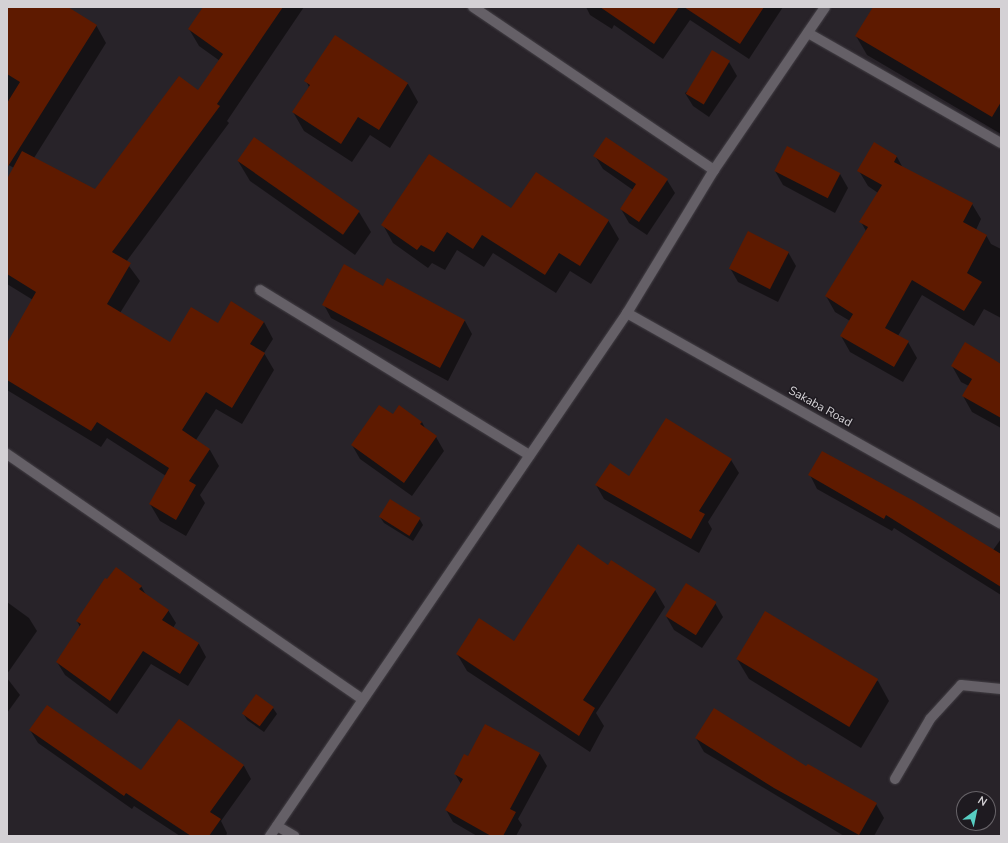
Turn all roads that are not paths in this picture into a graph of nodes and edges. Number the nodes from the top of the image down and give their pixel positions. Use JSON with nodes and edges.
{"nodes":[{"id":1,"x":473,"y":7,"type":"edge"},
{"id":2,"x":825,"y":7,"type":"edge"},
{"id":3,"x":808,"y":33,"type":"junction"},
{"id":4,"x":1001,"y":143,"type":"edge"},
{"id":5,"x":714,"y":170,"type":"junction"},
{"id":6,"x":260,"y":290,"type":"dead end"},
{"id":7,"x":627,"y":313,"type":"junction"},
{"id":8,"x":7,"y":454,"type":"edge"},
{"id":9,"x":529,"y":455,"type":"junction"},
{"id":10,"x":1001,"y":524,"type":"edge"},
{"id":11,"x":1001,"y":689,"type":"edge"},
{"id":12,"x":362,"y":699,"type":"junction"},
{"id":13,"x":895,"y":779,"type":"dead end"},
{"id":14,"x":277,"y":826,"type":"junction"},
{"id":15,"x":270,"y":836,"type":"edge"},
{"id":16,"x":294,"y":836,"type":"edge"}],
"edges":[{"from":1,"to":5,"type":"street"},
{"from":2,"to":3,"type":"street"},
{"from":3,"to":4,"type":"street"},
{"from":3,"to":5,"type":"street"},
{"from":5,"to":7,"type":"street"},
{"from":6,"to":9,"type":"street"},
{"from":7,"to":9,"type":"street"},
{"from":7,"to":10,"type":"street","name":"Sakaba Road"},
{"from":8,"to":12,"type":"street"},
{"from":9,"to":12,"type":"street"},
{"from":11,"to":13,"type":"street"},
{"from":12,"to":14,"type":"street"},
{"from":14,"to":15,"type":"street"},
{"from":14,"to":16,"type":"street"}]}
